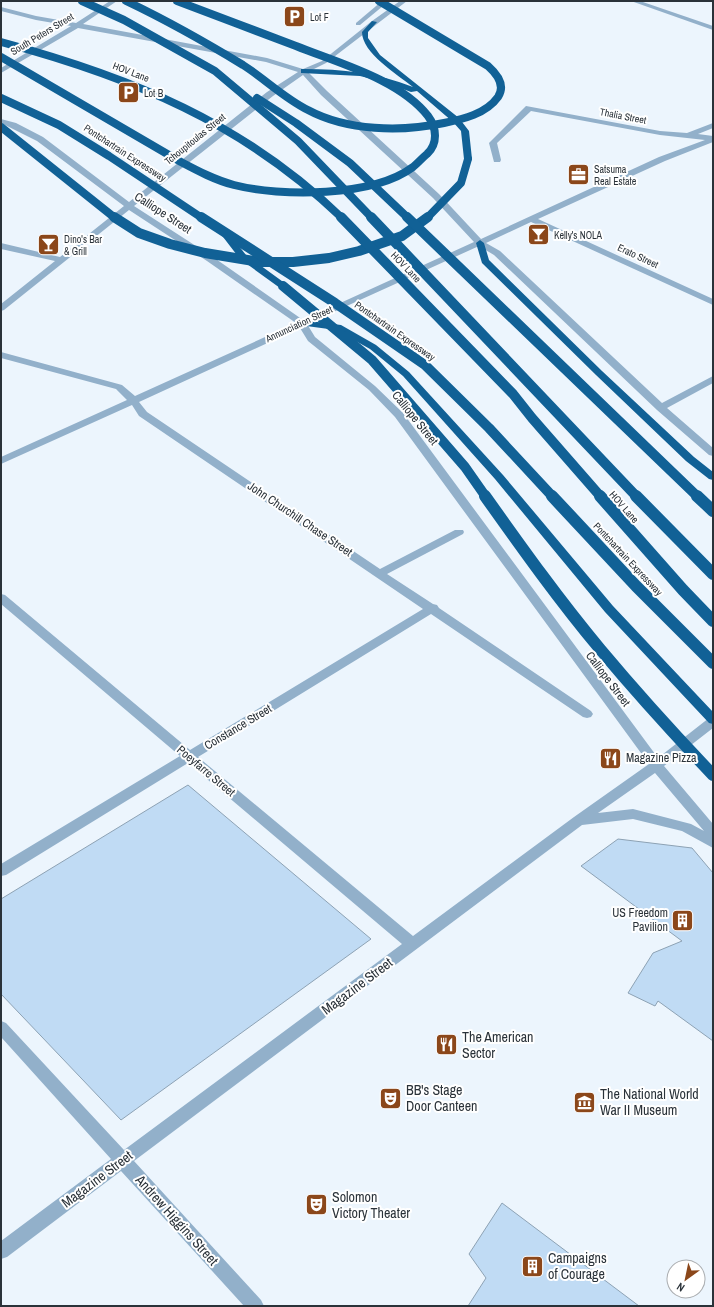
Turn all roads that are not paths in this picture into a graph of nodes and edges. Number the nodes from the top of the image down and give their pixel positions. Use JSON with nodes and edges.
{"nodes":[{"id":1,"x":82,"y":1,"type":"edge"},
{"id":2,"x":114,"y":1,"type":"edge"},
{"id":3,"x":126,"y":1,"type":"edge"},
{"id":4,"x":177,"y":1,"type":"edge"},
{"id":5,"x":379,"y":1,"type":"edge"},
{"id":6,"x":386,"y":1,"type":"edge"},
{"id":7,"x":404,"y":1,"type":"edge"},
{"id":8,"x":634,"y":1,"type":"edge"},
{"id":9,"x":1,"y":9,"type":"edge"},
{"id":10,"x":374,"y":22,"type":"junction"},
{"id":11,"x":76,"y":26,"type":"junction"},
{"id":12,"x":713,"y":28,"type":"edge"},
{"id":13,"x":350,"y":30,"type":"dead end"},
{"id":14,"x":1,"y":42,"type":"edge"},
{"id":15,"x":325,"y":50,"type":"dead end"},
{"id":16,"x":1,"y":57,"type":"edge"},
{"id":17,"x":312,"y":66,"type":"junction"},
{"id":18,"x":1,"y":71,"type":"edge"},
{"id":19,"x":215,"y":71,"type":"junction"},
{"id":20,"x":304,"y":71,"type":"junction"},
{"id":21,"x":428,"y":96,"type":"junction"},
{"id":22,"x":1,"y":98,"type":"edge"},
{"id":23,"x":1,"y":121,"type":"edge"},
{"id":24,"x":713,"y":125,"type":"edge"},
{"id":25,"x":1,"y":126,"type":"edge"},
{"id":26,"x":690,"y":136,"type":"junction"},
{"id":27,"x":713,"y":138,"type":"edge"},
{"id":28,"x":662,"y":159,"type":"junction"},
{"id":29,"x":497,"y":160,"type":"dead end"},
{"id":30,"x":129,"y":206,"type":"junction"},
{"id":31,"x":532,"y":219,"type":"junction"},
{"id":32,"x":224,"y":233,"type":"junction"},
{"id":33,"x":480,"y":243,"type":"junction"},
{"id":34,"x":1,"y":246,"type":"edge"},
{"id":35,"x":61,"y":260,"type":"junction"},
{"id":36,"x":713,"y":302,"type":"edge"},
{"id":37,"x":1,"y":308,"type":"edge"},
{"id":38,"x":302,"y":323,"type":"junction"},
{"id":39,"x":1,"y":355,"type":"edge"},
{"id":40,"x":713,"y":379,"type":"edge"},
{"id":41,"x":134,"y":401,"type":"junction"},
{"id":42,"x":661,"y":408,"type":"junction"},
{"id":43,"x":713,"y":453,"type":"edge"},
{"id":44,"x":1,"y":461,"type":"edge"},
{"id":45,"x":713,"y":477,"type":"edge"},
{"id":46,"x":713,"y":511,"type":"edge"},
{"id":47,"x":459,"y":532,"type":"dead end"},
{"id":48,"x":380,"y":573,"type":"junction"},
{"id":49,"x":713,"y":574,"type":"edge"},
{"id":50,"x":1,"y":598,"type":"edge"},
{"id":51,"x":433,"y":608,"type":"junction"},
{"id":52,"x":713,"y":621,"type":"edge"},
{"id":53,"x":713,"y":663,"type":"edge"},
{"id":54,"x":587,"y":714,"type":"dead end"},
{"id":55,"x":713,"y":721,"type":"edge"},
{"id":56,"x":190,"y":757,"type":"junction"},
{"id":57,"x":656,"y":765,"type":"junction"},
{"id":58,"x":713,"y":776,"type":"edge"},
{"id":59,"x":579,"y":820,"type":"junction"},
{"id":60,"x":713,"y":833,"type":"edge"},
{"id":61,"x":713,"y":844,"type":"edge"},
{"id":62,"x":1,"y":871,"type":"edge"},
{"id":63,"x":412,"y":944,"type":"junction"},
{"id":64,"x":1,"y":1028,"type":"edge"},
{"id":65,"x":123,"y":1160,"type":"junction"},
{"id":66,"x":1,"y":1251,"type":"edge"},
{"id":67,"x":255,"y":1306,"type":"edge"}],
"edges":[{"from":1,"to":19,"type":"highway","bridge":true},
{"from":2,"to":11,"type":"street","name":"South Peters Street"},
{"from":3,"to":5,"type":"highway","bridge":true},
{"from":4,"to":16,"type":"highway","bridge":true},
{"from":6,"to":13,"type":"street"},
{"from":7,"to":10,"type":"street","name":"Tchoupitoulas Street"},
{"from":8,"to":12,"type":"street"},
{"from":9,"to":11,"type":"street"},
{"from":10,"to":17,"type":"street","name":"Tchoupitoulas Street"},
{"from":10,"to":21,"type":"highway"},
{"from":11,"to":18,"type":"street","name":"South Peters Street"},
{"from":11,"to":20,"type":"street"},
{"from":14,"to":52,"type":"highway","name":"HOV Lane","bridge":true},
{"from":15,"to":17,"type":"street","name":"Tchoupitoulas Street"},
{"from":17,"to":20,"type":"street","name":"Tchoupitoulas Street"},
{"from":19,"to":46,"type":"highway","bridge":true},
{"from":19,"to":49,"type":"highway","bridge":true},
{"from":20,"to":21,"type":"highway"},
{"from":20,"to":30,"type":"street","name":"Tchoupitoulas Street"},
{"from":20,"to":33,"type":"street"},
{"from":21,"to":25,"type":"highway","bridge":true},
{"from":22,"to":32,"type":"highway","name":"Pontchartrain Expressway","bridge":true},
{"from":23,"to":30,"type":"street","name":"Calliope Street"},
{"from":24,"to":26,"type":"street","name":"Annunciation Street"},
{"from":26,"to":27,"type":"street","name":"Thalia Street"},
{"from":26,"to":28,"type":"street","name":"Annunciation Street"},
{"from":26,"to":29,"type":"street","name":"Thalia Street"},
{"from":27,"to":28,"type":"street","name":"Annunciation Street"},
{"from":28,"to":31,"type":"street","name":"Annunciation Street"},
{"from":30,"to":35,"type":"street","name":"Tchoupitoulas Street"},
{"from":30,"to":38,"type":"street","name":"Calliope Street"},
{"from":31,"to":33,"type":"street","name":"Annunciation Street"},
{"from":31,"to":36,"type":"street","name":"Erato Street"},
{"from":32,"to":53,"type":"highway","name":"Pontchartrain Expressway","bridge":true},
{"from":32,"to":58,"type":"highway","bridge":true},
{"from":33,"to":38,"type":"street","name":"Annunciation Street"},
{"from":33,"to":42,"type":"street"},
{"from":33,"to":45,"type":"highway"},
{"from":34,"to":35,"type":"street"},
{"from":35,"to":37,"type":"street","name":"Tchoupitoulas Street"},
{"from":38,"to":41,"type":"street","name":"Annunciation Street"},
{"from":38,"to":55,"type":"highway"},
{"from":38,"to":57,"type":"street","name":"Calliope Street"},
{"from":39,"to":41,"type":"street","name":"John Churchill Chase Street"},
{"from":40,"to":42,"type":"street"},
{"from":41,"to":44,"type":"street","name":"Annunciation Street"},
{"from":41,"to":48,"type":"street","name":"John Churchill Chase Street"},
{"from":42,"to":43,"type":"street"},
{"from":47,"to":48,"type":"street"},
{"from":48,"to":51,"type":"street","name":"John Churchill Chase Street"},
{"from":50,"to":56,"type":"street","name":"Poeyfarre Street"},
{"from":51,"to":54,"type":"street","name":"John Churchill Chase Street"},
{"from":51,"to":56,"type":"street","name":"Constance Street"},
{"from":55,"to":57,"type":"street","name":"Magazine Street"},
{"from":56,"to":62,"type":"street","name":"Constance Street"},
{"from":56,"to":63,"type":"street","name":"Poeyfarre Street"},
{"from":57,"to":59,"type":"street","name":"Magazine Street"},
{"from":57,"to":60,"type":"street","name":"Calliope Street"},
{"from":59,"to":61,"type":"street"},
{"from":59,"to":63,"type":"street","name":"Magazine Street"},
{"from":63,"to":65,"type":"street","name":"Magazine Street"},
{"from":64,"to":65,"type":"street","name":"Andrew Higgins Street"},
{"from":65,"to":66,"type":"street","name":"Magazine Street"},
{"from":65,"to":67,"type":"street","name":"Andrew Higgins Street"}]}
